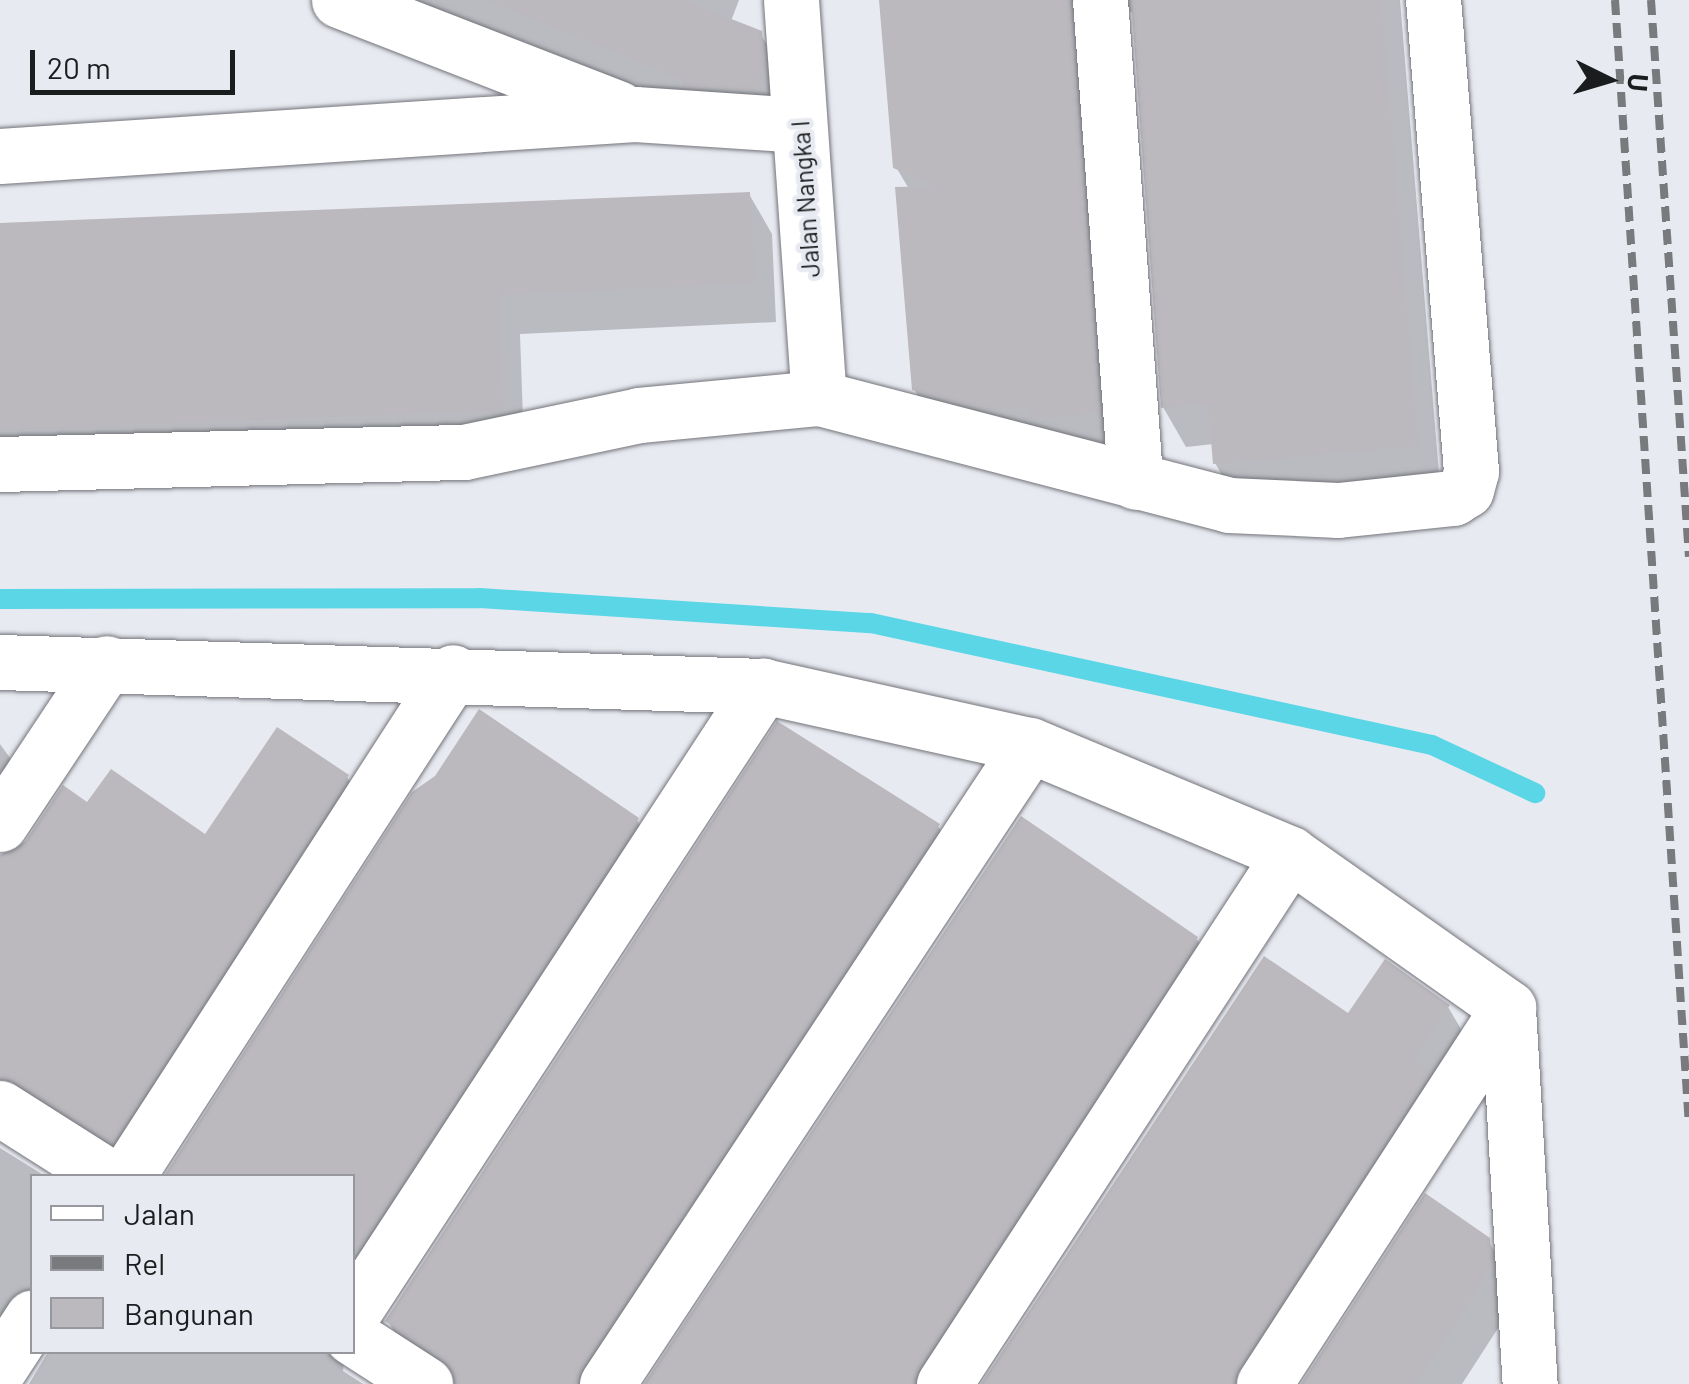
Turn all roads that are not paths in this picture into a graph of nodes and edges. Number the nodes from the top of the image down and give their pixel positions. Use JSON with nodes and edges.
{"nodes":[{"id":1,"x":339,"y":0,"type":"edge"},
{"id":2,"x":790,"y":0,"type":"edge"},
{"id":3,"x":1100,"y":0,"type":"edge"},
{"id":4,"x":1433,"y":0,"type":"edge"},
{"id":5,"x":635,"y":114,"type":"junction"},
{"id":6,"x":799,"y":125,"type":"junction"},
{"id":7,"x":0,"y":156,"type":"edge"},
{"id":8,"x":819,"y":398,"type":"junction"},
{"id":9,"x":0,"y":464,"type":"edge"},
{"id":10,"x":1135,"y":482,"type":"junction"},
{"id":11,"x":0,"y":662,"type":"edge"},
{"id":12,"x":107,"y":663,"type":"junction"},
{"id":13,"x":453,"y":672,"type":"junction"},
{"id":14,"x":763,"y":686,"type":"junction"},
{"id":15,"x":1030,"y":745,"type":"junction"},
{"id":16,"x":0,"y":824,"type":"edge"},
{"id":17,"x":1290,"y":854,"type":"junction"},
{"id":18,"x":1508,"y":1008,"type":"junction"},
{"id":19,"x":0,"y":1108,"type":"edge"},
{"id":20,"x":103,"y":1174,"type":"edge"},
{"id":21,"x":128,"y":1174,"type":"edge"},
{"id":22,"x":355,"y":1309,"type":"edge"},
{"id":23,"x":30,"y":1321,"type":"edge"},
{"id":24,"x":355,"y":1340,"type":"edge"},
{"id":25,"x":0,"y":1367,"type":"edge"},
{"id":26,"x":425,"y":1384,"type":"edge"},
{"id":27,"x":606,"y":1384,"type":"edge"},
{"id":28,"x":944,"y":1384,"type":"edge"},
{"id":29,"x":1264,"y":1384,"type":"edge"},
{"id":30,"x":1530,"y":1384,"type":"edge"}],
"edges":[{"from":1,"to":5,"type":"street"},
{"from":2,"to":6,"type":"street","name":"Jalan Nangka I"},
{"from":3,"to":10,"type":"street"},
{"from":4,"to":10,"type":"street"},
{"from":5,"to":6,"type":"street"},
{"from":5,"to":7,"type":"street"},
{"from":6,"to":8,"type":"street","name":"Jalan Nangka I"},
{"from":8,"to":9,"type":"street"},
{"from":8,"to":10,"type":"street"},
{"from":11,"to":12,"type":"street"},
{"from":12,"to":13,"type":"street"},
{"from":12,"to":16,"type":"street"},
{"from":13,"to":14,"type":"street"},
{"from":13,"to":21,"type":"street"},
{"from":14,"to":15,"type":"street"},
{"from":14,"to":22,"type":"street"},
{"from":15,"to":17,"type":"street"},
{"from":15,"to":27,"type":"street"},
{"from":17,"to":18,"type":"street"},
{"from":17,"to":28,"type":"street"},
{"from":18,"to":29,"type":"street"},
{"from":18,"to":30,"type":"street"},
{"from":19,"to":20,"type":"street"},
{"from":23,"to":25,"type":"street"},
{"from":24,"to":26,"type":"street"}]}
